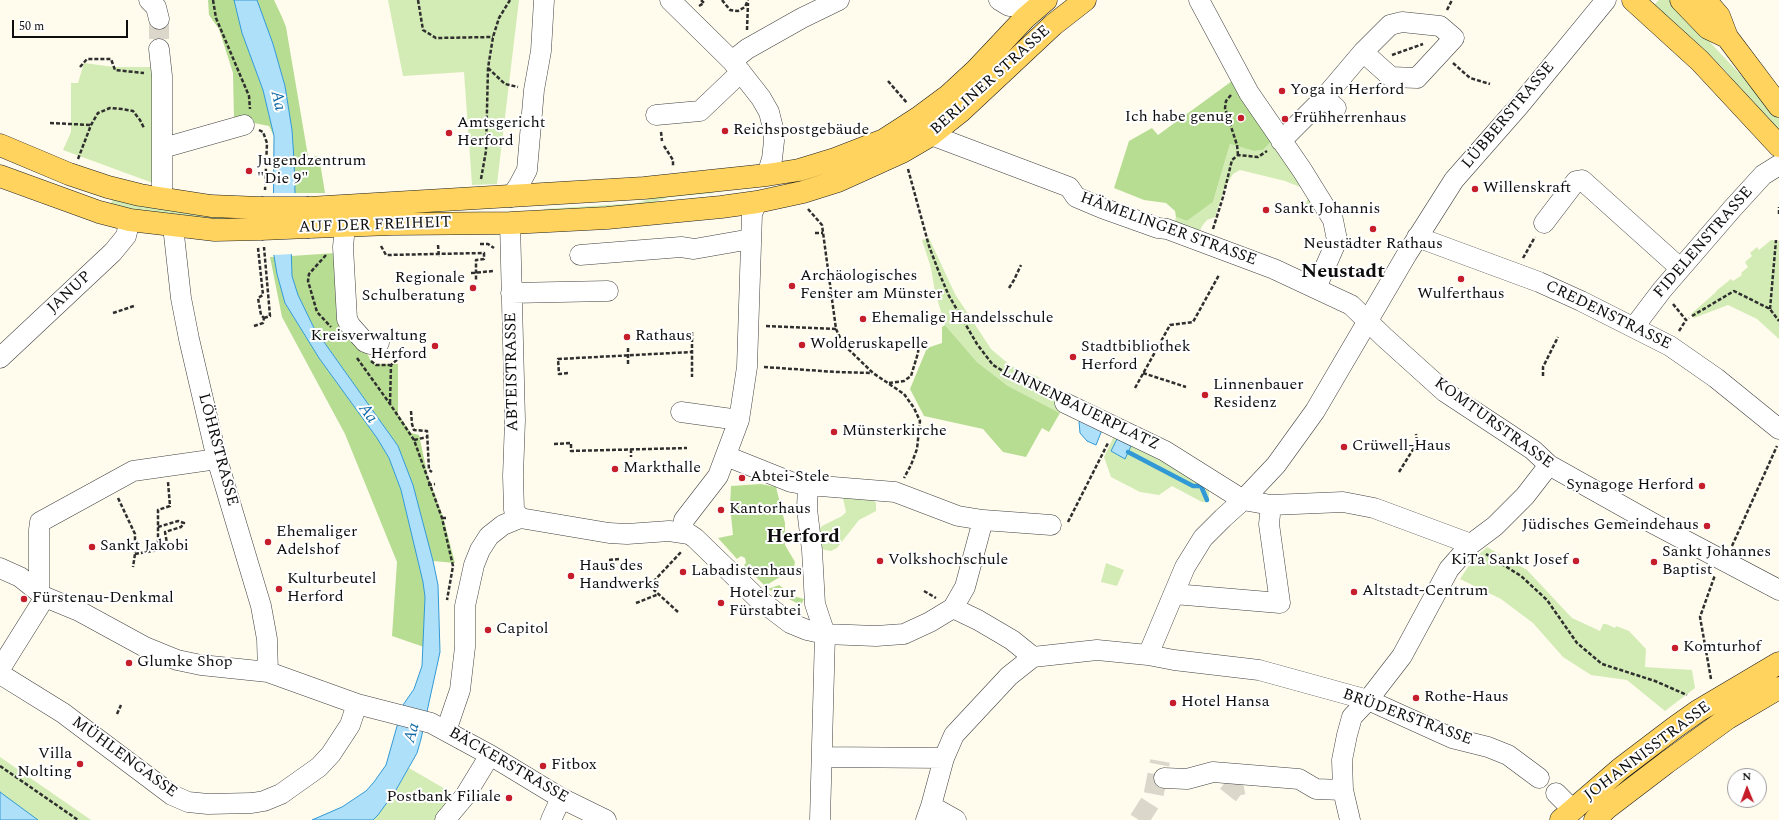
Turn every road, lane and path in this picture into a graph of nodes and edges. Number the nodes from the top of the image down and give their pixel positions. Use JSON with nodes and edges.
{"nodes":[{"id":1,"x":149,"y":0,"type":"edge"},
{"id":2,"x":213,"y":0,"type":"edge"},
{"id":3,"x":418,"y":0,"type":"edge"},
{"id":4,"x":510,"y":0,"type":"edge"},
{"id":5,"x":544,"y":0,"type":"edge"},
{"id":6,"x":670,"y":0,"type":"edge"},
{"id":7,"x":701,"y":0,"type":"edge"},
{"id":8,"x":722,"y":0,"type":"edge"},
{"id":9,"x":839,"y":0,"type":"edge"},
{"id":10,"x":999,"y":0,"type":"edge"},
{"id":11,"x":1030,"y":0,"type":"edge"},
{"id":12,"x":1046,"y":0,"type":"edge"},
{"id":13,"x":1085,"y":0,"type":"edge"},
{"id":14,"x":1199,"y":0,"type":"edge"},
{"id":15,"x":1606,"y":0,"type":"edge"},
{"id":16,"x":1633,"y":0,"type":"edge"},
{"id":17,"x":1681,"y":0,"type":"edge"},
{"id":18,"x":1705,"y":0,"type":"edge"},
{"id":19,"x":748,"y":2,"type":"edge"},
{"id":20,"x":704,"y":3,"type":"dead end"},
{"id":21,"x":158,"y":19,"type":"tunnel mouth"},
{"id":22,"x":493,"y":37,"type":"junction"},
{"id":23,"x":1727,"y":37,"type":"junction"},
{"id":24,"x":159,"y":49,"type":"tunnel mouth"},
{"id":25,"x":1363,"y":52,"type":"junction"},
{"id":26,"x":1440,"y":53,"type":"junction"},
{"id":27,"x":740,"y":61,"type":"junction"},
{"id":28,"x":80,"y":67,"type":"dead end"},
{"id":29,"x":488,"y":68,"type":"junction"},
{"id":30,"x":162,"y":76,"type":"junction"},
{"id":31,"x":1241,"y":80,"type":"junction"},
{"id":32,"x":888,"y":81,"type":"dead end"},
{"id":33,"x":1490,"y":84,"type":"dead end"},
{"id":34,"x":534,"y":90,"type":"junction"},
{"id":35,"x":1779,"y":106,"type":"edge"},
{"id":36,"x":909,"y":107,"type":"dead end"},
{"id":37,"x":656,"y":115,"type":"dead end"},
{"id":38,"x":50,"y":123,"type":"dead end"},
{"id":39,"x":90,"y":125,"type":"junction"},
{"id":40,"x":244,"y":125,"type":"joint"},
{"id":41,"x":931,"y":134,"type":"junction"},
{"id":42,"x":1281,"y":140,"type":"junction"},
{"id":43,"x":0,"y":146,"type":"edge"},
{"id":44,"x":664,"y":146,"type":"dead end"},
{"id":45,"x":1779,"y":146,"type":"edge"},
{"id":46,"x":162,"y":148,"type":"junction"},
{"id":47,"x":902,"y":152,"type":"junction"},
{"id":48,"x":1238,"y":155,"type":"junction"},
{"id":49,"x":1779,"y":164,"type":"edge"},
{"id":50,"x":75,"y":169,"type":"junction"},
{"id":51,"x":673,"y":171,"type":"dead end"},
{"id":52,"x":767,"y":175,"type":"junction"},
{"id":53,"x":0,"y":176,"type":"edge"},
{"id":54,"x":481,"y":183,"type":"dead end"},
{"id":55,"x":51,"y":196,"type":"junction"},
{"id":56,"x":510,"y":197,"type":"junction"},
{"id":57,"x":162,"y":199,"type":"junction"},
{"id":58,"x":757,"y":202,"type":"junction"},
{"id":59,"x":1779,"y":208,"type":"edge"},
{"id":60,"x":809,"y":210,"type":"dead end"},
{"id":61,"x":1778,"y":214,"type":"edge"},
{"id":62,"x":309,"y":217,"type":"junction"},
{"id":63,"x":130,"y":220,"type":"junction"},
{"id":64,"x":510,"y":223,"type":"junction"},
{"id":65,"x":1544,"y":223,"type":"joint"},
{"id":66,"x":173,"y":226,"type":"junction"},
{"id":67,"x":345,"y":226,"type":"junction"},
{"id":68,"x":259,"y":229,"type":"junction"},
{"id":69,"x":815,"y":233,"type":"dead end"},
{"id":70,"x":823,"y":233,"type":"junction"},
{"id":71,"x":1417,"y":237,"type":"junction"},
{"id":72,"x":751,"y":239,"type":"junction"},
{"id":73,"x":1776,"y":240,"type":"dead end"},
{"id":74,"x":480,"y":244,"type":"dead end"},
{"id":75,"x":1207,"y":244,"type":"junction"},
{"id":76,"x":438,"y":245,"type":"dead end"},
{"id":77,"x":381,"y":246,"type":"dead end"},
{"id":78,"x":329,"y":252,"type":"dead end"},
{"id":79,"x":497,"y":252,"type":"dead end"},
{"id":80,"x":438,"y":255,"type":"junction"},
{"id":81,"x":580,"y":255,"type":"dead end"},
{"id":82,"x":1021,"y":265,"type":"dead end"},
{"id":83,"x":1680,"y":268,"type":"junction"},
{"id":84,"x":496,"y":270,"type":"dead end"},
{"id":85,"x":1514,"y":272,"type":"junction"},
{"id":86,"x":471,"y":273,"type":"dead end"},
{"id":87,"x":476,"y":273,"type":"junction"},
{"id":88,"x":1219,"y":275,"type":"dead end"},
{"id":89,"x":476,"y":281,"type":"dead end"},
{"id":90,"x":1009,"y":288,"type":"dead end"},
{"id":91,"x":1316,"y":288,"type":"junction"},
{"id":92,"x":1662,"y":290,"type":"junction"},
{"id":93,"x":608,"y":291,"type":"dead end"},
{"id":94,"x":511,"y":293,"type":"junction"},
{"id":95,"x":263,"y":295,"type":"junction"},
{"id":96,"x":270,"y":295,"type":"dead end"},
{"id":97,"x":134,"y":306,"type":"dead end"},
{"id":98,"x":1770,"y":310,"type":"junction"},
{"id":99,"x":113,"y":313,"type":"dead end"},
{"id":100,"x":1692,"y":316,"type":"dead end"},
{"id":101,"x":1689,"y":318,"type":"dead end"},
{"id":102,"x":1367,"y":321,"type":"junction"},
{"id":103,"x":1779,"y":321,"type":"edge"},
{"id":104,"x":254,"y":326,"type":"dead end"},
{"id":105,"x":773,"y":326,"type":"dead end"},
{"id":106,"x":1634,"y":327,"type":"junction"},
{"id":107,"x":333,"y":329,"type":"dead end"},
{"id":108,"x":836,"y":329,"type":"junction"},
{"id":109,"x":692,"y":332,"type":"dead end"},
{"id":110,"x":1558,"y":337,"type":"dead end"},
{"id":111,"x":919,"y":340,"type":"dead end"},
{"id":112,"x":379,"y":343,"type":"dead end"},
{"id":113,"x":628,"y":348,"type":"dead end"},
{"id":114,"x":692,"y":352,"type":"junction"},
{"id":115,"x":353,"y":353,"type":"dead end"},
{"id":116,"x":628,"y":355,"type":"junction"},
{"id":117,"x":400,"y":357,"type":"dead end"},
{"id":118,"x":0,"y":358,"type":"edge"},
{"id":119,"x":628,"y":366,"type":"dead end"},
{"id":120,"x":768,"y":366,"type":"dead end"},
{"id":121,"x":568,"y":373,"type":"dead end"},
{"id":122,"x":873,"y":373,"type":"junction"},
{"id":123,"x":1143,"y":373,"type":"junction"},
{"id":124,"x":1543,"y":376,"type":"dead end"},
{"id":125,"x":692,"y":377,"type":"dead end"},
{"id":126,"x":889,"y":384,"type":"junction"},
{"id":127,"x":1186,"y":387,"type":"dead end"},
{"id":128,"x":1135,"y":388,"type":"dead end"},
{"id":129,"x":1065,"y":402,"type":"joint"},
{"id":130,"x":390,"y":404,"type":"junction"},
{"id":131,"x":411,"y":411,"type":"dead end"},
{"id":132,"x":681,"y":412,"type":"dead end"},
{"id":133,"x":739,"y":420,"type":"junction"},
{"id":134,"x":1116,"y":427,"type":"junction"},
{"id":135,"x":1779,"y":430,"type":"edge"},
{"id":136,"x":1416,"y":434,"type":"dead end"},
{"id":137,"x":427,"y":437,"type":"junction"},
{"id":138,"x":414,"y":440,"type":"junction"},
{"id":139,"x":1779,"y":443,"type":"edge"},
{"id":140,"x":554,"y":444,"type":"dead end"},
{"id":141,"x":687,"y":448,"type":"dead end"},
{"id":142,"x":631,"y":449,"type":"junction"},
{"id":143,"x":726,"y":456,"type":"junction"},
{"id":144,"x":631,"y":457,"type":"dead end"},
{"id":145,"x":217,"y":459,"type":"junction"},
{"id":146,"x":1549,"y":465,"type":"junction"},
{"id":147,"x":167,"y":466,"type":"junction"},
{"id":148,"x":432,"y":472,"type":"dead end"},
{"id":149,"x":1399,"y":472,"type":"dead end"},
{"id":150,"x":111,"y":482,"type":"junction"},
{"id":151,"x":435,"y":484,"type":"dead end"},
{"id":152,"x":428,"y":485,"type":"junction"},
{"id":153,"x":808,"y":485,"type":"junction"},
{"id":154,"x":895,"y":492,"type":"junction"},
{"id":155,"x":1243,"y":500,"type":"junction"},
{"id":156,"x":1271,"y":505,"type":"junction"},
{"id":157,"x":442,"y":518,"type":"junction"},
{"id":158,"x":448,"y":518,"type":"dead end"},
{"id":159,"x":520,"y":518,"type":"junction"},
{"id":160,"x":983,"y":520,"type":"junction"},
{"id":161,"x":1051,"y":525,"type":"joint"},
{"id":162,"x":158,"y":527,"type":"junction"},
{"id":163,"x":689,"y":535,"type":"junction"},
{"id":164,"x":1471,"y":544,"type":"junction"},
{"id":165,"x":158,"y":550,"type":"junction"},
{"id":166,"x":135,"y":554,"type":"junction"},
{"id":167,"x":618,"y":559,"type":"dead end"},
{"id":168,"x":1722,"y":559,"type":"junction"},
{"id":169,"x":610,"y":560,"type":"dead end"},
{"id":170,"x":453,"y":566,"type":"dead end"},
{"id":171,"x":133,"y":567,"type":"dead end"},
{"id":172,"x":0,"y":568,"type":"edge"},
{"id":173,"x":1779,"y":590,"type":"edge"},
{"id":174,"x":42,"y":594,"type":"junction"},
{"id":175,"x":659,"y":594,"type":"junction"},
{"id":176,"x":1174,"y":594,"type":"junction"},
{"id":177,"x":636,"y":603,"type":"dead end"},
{"id":178,"x":953,"y":608,"type":"junction"},
{"id":179,"x":678,"y":612,"type":"dead end"},
{"id":180,"x":825,"y":634,"type":"junction"},
{"id":181,"x":1148,"y":655,"type":"junction"},
{"id":182,"x":1033,"y":657,"type":"junction"},
{"id":183,"x":1779,"y":663,"type":"edge"},
{"id":184,"x":0,"y":669,"type":"edge"},
{"id":185,"x":268,"y":672,"type":"junction"},
{"id":186,"x":0,"y":674,"type":"edge"},
{"id":187,"x":1711,"y":679,"type":"dead end"},
{"id":188,"x":1779,"y":688,"type":"edge"},
{"id":189,"x":1688,"y":696,"type":"dead end"},
{"id":190,"x":1368,"y":700,"type":"junction"},
{"id":191,"x":357,"y":704,"type":"junction"},
{"id":192,"x":121,"y":705,"type":"dead end"},
{"id":193,"x":117,"y":714,"type":"dead end"},
{"id":194,"x":439,"y":727,"type":"junction"},
{"id":195,"x":490,"y":755,"type":"junction"},
{"id":196,"x":822,"y":757,"type":"junction"},
{"id":197,"x":944,"y":758,"type":"junction"},
{"id":198,"x":0,"y":766,"type":"edge"},
{"id":199,"x":1164,"y":778,"type":"dead end"},
{"id":200,"x":1539,"y":778,"type":"dead end"},
{"id":201,"x":1246,"y":784,"type":"tunnel mouth"},
{"id":202,"x":1316,"y":789,"type":"junction"},
{"id":203,"x":1343,"y":790,"type":"junction"},
{"id":204,"x":1556,"y":793,"type":"dead end"},
{"id":205,"x":561,"y":798,"type":"junction"},
{"id":206,"x":929,"y":813,"type":"edge"},
{"id":207,"x":1566,"y":815,"type":"edge"},
{"id":208,"x":78,"y":820,"type":"edge"},
{"id":209,"x":445,"y":820,"type":"edge"},
{"id":210,"x":551,"y":820,"type":"edge"},
{"id":211,"x":606,"y":820,"type":"edge"},
{"id":212,"x":820,"y":820,"type":"edge"},
{"id":213,"x":956,"y":820,"type":"edge"},
{"id":214,"x":1350,"y":820,"type":"edge"},
{"id":215,"x":1595,"y":820,"type":"edge"}],
"edges":[{"from":1,"to":21,"type":"street"},
{"from":2,"to":40,"type":"path"},
{"from":3,"to":22,"type":"path"},
{"from":4,"to":22,"type":"path"},
{"from":5,"to":34,"type":"street"},
{"from":6,"to":27,"type":"street"},
{"from":7,"to":20,"type":"path"},
{"from":8,"to":19,"type":"path"},
{"from":9,"to":27,"type":"street"},
{"from":10,"to":11,"type":"street"},
{"from":12,"to":52,"type":"main road","name":"BERLINER STRASSE"},
{"from":13,"to":41,"type":"main road","name":"BERLINER STRASSE"},
{"from":14,"to":31,"type":"street"},
{"from":15,"to":71,"type":"street","name":"LÜBBERSTRASSE"},
{"from":16,"to":45,"type":"main road"},
{"from":17,"to":23,"type":"main road"},
{"from":18,"to":23,"type":"main road"},
{"from":19,"to":27,"type":"path"},
{"from":22,"to":29,"type":"path"},
{"from":23,"to":35,"type":"main road"},
{"from":24,"to":30,"type":"street"},
{"from":25,"to":26,"type":"street"},
{"from":25,"to":26,"type":"street"},
{"from":25,"to":42,"type":"street"},
{"from":26,"to":33,"type":"path"},
{"from":27,"to":37,"type":"street"},
{"from":27,"to":52,"type":"street"},
{"from":28,"to":30,"type":"path"},
{"from":29,"to":34,"type":"path"},
{"from":29,"to":54,"type":"path"},
{"from":30,"to":46,"type":"street"},
{"from":31,"to":42,"type":"street"},
{"from":31,"to":48,"type":"path"},
{"from":32,"to":36,"type":"path"},
{"from":34,"to":56,"type":"street"},
{"from":38,"to":39,"type":"path"},
{"from":39,"to":46,"type":"path"},
{"from":39,"to":50,"type":"path"},
{"from":40,"to":46,"type":"street"},
{"from":41,"to":47,"type":"main road","name":"BERLINER STRASSE"},
{"from":41,"to":75,"type":"street","name":"HÄMELINGER STRASSE"},
{"from":42,"to":48,"type":"path"},
{"from":42,"to":91,"type":"street"},
{"from":43,"to":50,"type":"main road","name":"AUF DER FREIHEIT"},
{"from":44,"to":51,"type":"path"},
{"from":46,"to":57,"type":"street"},
{"from":47,"to":58,"type":"main road","name":"BERLINER STRASSE"},
{"from":47,"to":129,"type":"path","name":"LINNENBAUERPLATZ"},
{"from":48,"to":75,"type":"path"},
{"from":49,"to":83,"type":"street","name":"FIDELENSTRASSE"},
{"from":50,"to":55,"type":"main road"},
{"from":50,"to":57,"type":"main road","name":"AUF DER FREIHEIT"},
{"from":52,"to":56,"type":"main road","name":"AUF DER FREIHEIT"},
{"from":52,"to":58,"type":"main road"},
{"from":53,"to":55,"type":"main road","name":"AUF DER FREIHEIT"},
{"from":55,"to":63,"type":"main road","name":"AUF DER FREIHEIT"},
{"from":56,"to":62,"type":"main road","name":"AUF DER FREIHEIT"},
{"from":56,"to":64,"type":"main road"},
{"from":57,"to":62,"type":"main road","name":"AUF DER FREIHEIT","bridge":true},
{"from":58,"to":64,"type":"main road","name":"AUF DER FREIHEIT"},
{"from":58,"to":72,"type":"street"},
{"from":59,"to":61,"type":"path"},
{"from":60,"to":70,"type":"path"},
{"from":62,"to":67,"type":"main road","name":"AUF DER FREIHEIT"},
{"from":62,"to":68,"type":"main road","name":"AUF DER FREIHEIT","bridge":true},
{"from":63,"to":66,"type":"main road","name":"AUF DER FREIHEIT"},
{"from":63,"to":118,"type":"street","name":"JANUP"},
{"from":64,"to":67,"type":"main road","name":"AUF DER FREIHEIT"},
{"from":64,"to":94,"type":"street","name":"ABTEISTRASSE"},
{"from":65,"to":83,"type":"street"},
{"from":65,"to":85,"type":"path"},
{"from":66,"to":68,"type":"main road","name":"AUF DER FREIHEIT"},
{"from":66,"to":145,"type":"street","name":"LÖHRSTRASSE"},
{"from":67,"to":112,"type":"street"},
{"from":68,"to":95,"type":"path"},
{"from":69,"to":70,"type":"path"},
{"from":70,"to":108,"type":"path"},
{"from":71,"to":85,"type":"street","name":"CREDENSTRASSE"},
{"from":71,"to":102,"type":"street","name":"LÜBBERSTRASSE"},
{"from":72,"to":81,"type":"street"},
{"from":72,"to":133,"type":"street"},
{"from":73,"to":98,"type":"path"},
{"from":74,"to":79,"type":"path"},
{"from":75,"to":91,"type":"street","name":"HÄMELINGER STRASSE"},
{"from":76,"to":80,"type":"path"},
{"from":77,"to":80,"type":"path"},
{"from":78,"to":107,"type":"path"},
{"from":80,"to":87,"type":"path"},
{"from":82,"to":90,"type":"path"},
{"from":83,"to":92,"type":"street","name":"FIDELENSTRASSE"},
{"from":84,"to":87,"type":"path"},
{"from":85,"to":106,"type":"street","name":"CREDENSTRASSE"},
{"from":86,"to":87,"type":"path"},
{"from":87,"to":89,"type":"path"},
{"from":88,"to":123,"type":"path"},
{"from":91,"to":102,"type":"street","name":"KOMTURSTRASSE"},
{"from":92,"to":101,"type":"path"},
{"from":92,"to":106,"type":"street","name":"FIDELENSTRASSE"},
{"from":93,"to":94,"type":"street"},
{"from":94,"to":159,"type":"street","name":"ABTEISTRASSE"},
{"from":95,"to":96,"type":"path"},
{"from":95,"to":104,"type":"path"},
{"from":97,"to":99,"type":"path"},
{"from":98,"to":100,"type":"path"},
{"from":98,"to":103,"type":"path"},
{"from":102,"to":146,"type":"street","name":"KOMTURSTRASSE"},
{"from":102,"to":155,"type":"street","name":"LÜBBERSTRASSE"},
{"from":105,"to":108,"type":"path"},
{"from":106,"to":135,"type":"street","name":"CREDENSTRASSE"},
{"from":108,"to":122,"type":"path"},
{"from":109,"to":114,"type":"path"},
{"from":110,"to":124,"type":"path"},
{"from":111,"to":126,"type":"path"},
{"from":113,"to":116,"type":"path"},
{"from":114,"to":116,"type":"path"},
{"from":114,"to":125,"type":"path"},
{"from":115,"to":130,"type":"path"},
{"from":116,"to":119,"type":"path"},
{"from":116,"to":121,"type":"path"},
{"from":117,"to":130,"type":"path"},
{"from":120,"to":122,"type":"path"},
{"from":122,"to":126,"type":"path"},
{"from":123,"to":127,"type":"path"},
{"from":123,"to":128,"type":"path"},
{"from":126,"to":154,"type":"path"},
{"from":129,"to":134,"type":"street","name":"LINNENBAUERPLATZ"},
{"from":130,"to":138,"type":"path"},
{"from":131,"to":137,"type":"path"},
{"from":132,"to":133,"type":"street"},
{"from":133,"to":143,"type":"street"},
{"from":134,"to":155,"type":"street","name":"LINNENBAUERPLATZ"},
{"from":134,"to":161,"type":"path"},
{"from":136,"to":149,"type":"path"},
{"from":137,"to":138,"type":"path"},
{"from":137,"to":148,"type":"path"},
{"from":138,"to":152,"type":"path"},
{"from":139,"to":168,"type":"path"},
{"from":140,"to":142,"type":"path"},
{"from":141,"to":142,"type":"path"},
{"from":142,"to":144,"type":"path"},
{"from":143,"to":153,"type":"street"},
{"from":143,"to":163,"type":"street"},
{"from":145,"to":147,"type":"street"},
{"from":145,"to":185,"type":"street","name":"LÖHRSTRASSE"},
{"from":146,"to":164,"type":"street"},
{"from":146,"to":168,"type":"street","name":"KOMTURSTRASSE"},
{"from":147,"to":150,"type":"street"},
{"from":147,"to":162,"type":"path"},
{"from":150,"to":166,"type":"path"},
{"from":150,"to":174,"type":"street"},
{"from":151,"to":152,"type":"path"},
{"from":152,"to":157,"type":"path"},
{"from":153,"to":154,"type":"street"},
{"from":153,"to":180,"type":"street"},
{"from":154,"to":160,"type":"street"},
{"from":155,"to":156,"type":"street"},
{"from":155,"to":176,"type":"street","name":"LÜBBERSTRASSE"},
{"from":156,"to":164,"type":"street"},
{"from":156,"to":176,"type":"street"},
{"from":157,"to":158,"type":"path"},
{"from":157,"to":170,"type":"path"},
{"from":159,"to":163,"type":"street"},
{"from":159,"to":194,"type":"street"},
{"from":160,"to":161,"type":"street"},
{"from":160,"to":178,"type":"street"},
{"from":162,"to":165,"type":"path"},
{"from":162,"to":165,"type":"path"},
{"from":163,"to":175,"type":"path"},
{"from":163,"to":180,"type":"street"},
{"from":164,"to":189,"type":"path"},
{"from":164,"to":190,"type":"street"},
{"from":165,"to":166,"type":"path"},
{"from":166,"to":171,"type":"path"},
{"from":167,"to":169,"type":"path"},
{"from":168,"to":173,"type":"street","name":"KOMTURSTRASSE"},
{"from":168,"to":187,"type":"path"},
{"from":172,"to":174,"type":"street","name":"BÄCKERSTRASSE"},
{"from":174,"to":184,"type":"street"},
{"from":174,"to":185,"type":"street","name":"BÄCKERSTRASSE"},
{"from":175,"to":177,"type":"path"},
{"from":175,"to":179,"type":"path"},
{"from":176,"to":181,"type":"street","name":"LÜBBERSTRASSE"},
{"from":178,"to":180,"type":"street"},
{"from":178,"to":182,"type":"street"},
{"from":180,"to":196,"type":"street"},
{"from":181,"to":182,"type":"street","name":"BRÜDERSTRASSE"},
{"from":181,"to":190,"type":"street","name":"BRÜDERSTRASSE"},
{"from":182,"to":197,"type":"street"},
{"from":183,"to":207,"type":"main road","name":"JOHANNISSTRASSE"},
{"from":185,"to":191,"type":"street","name":"BÄCKERSTRASSE"},
{"from":186,"to":191,"type":"street","name":"MÜHLENGASSE"},
{"from":188,"to":215,"type":"main road","name":"JOHANNISSTRASSE"},
{"from":190,"to":200,"type":"street","name":"BRÜDERSTRASSE"},
{"from":190,"to":203,"type":"street"},
{"from":191,"to":194,"type":"street","name":"BÄCKERSTRASSE"},
{"from":192,"to":193,"type":"path"},
{"from":194,"to":195,"type":"street","name":"BÄCKERSTRASSE"},
{"from":195,"to":205,"type":"street","name":"BÄCKERSTRASSE"},
{"from":195,"to":209,"type":"street"},
{"from":196,"to":197,"type":"street"},
{"from":196,"to":212,"type":"street"},
{"from":197,"to":206,"type":"street"},
{"from":198,"to":208,"type":"path"},
{"from":199,"to":202,"type":"street"},
{"from":201,"to":202,"type":"street"},
{"from":202,"to":203,"type":"street"},
{"from":203,"to":214,"type":"street"},
{"from":204,"to":207,"type":"street"},
{"from":205,"to":210,"type":"street"},
{"from":205,"to":211,"type":"street","name":"BÄCKERSTRASSE"},
{"from":206,"to":213,"type":"street"}]}
